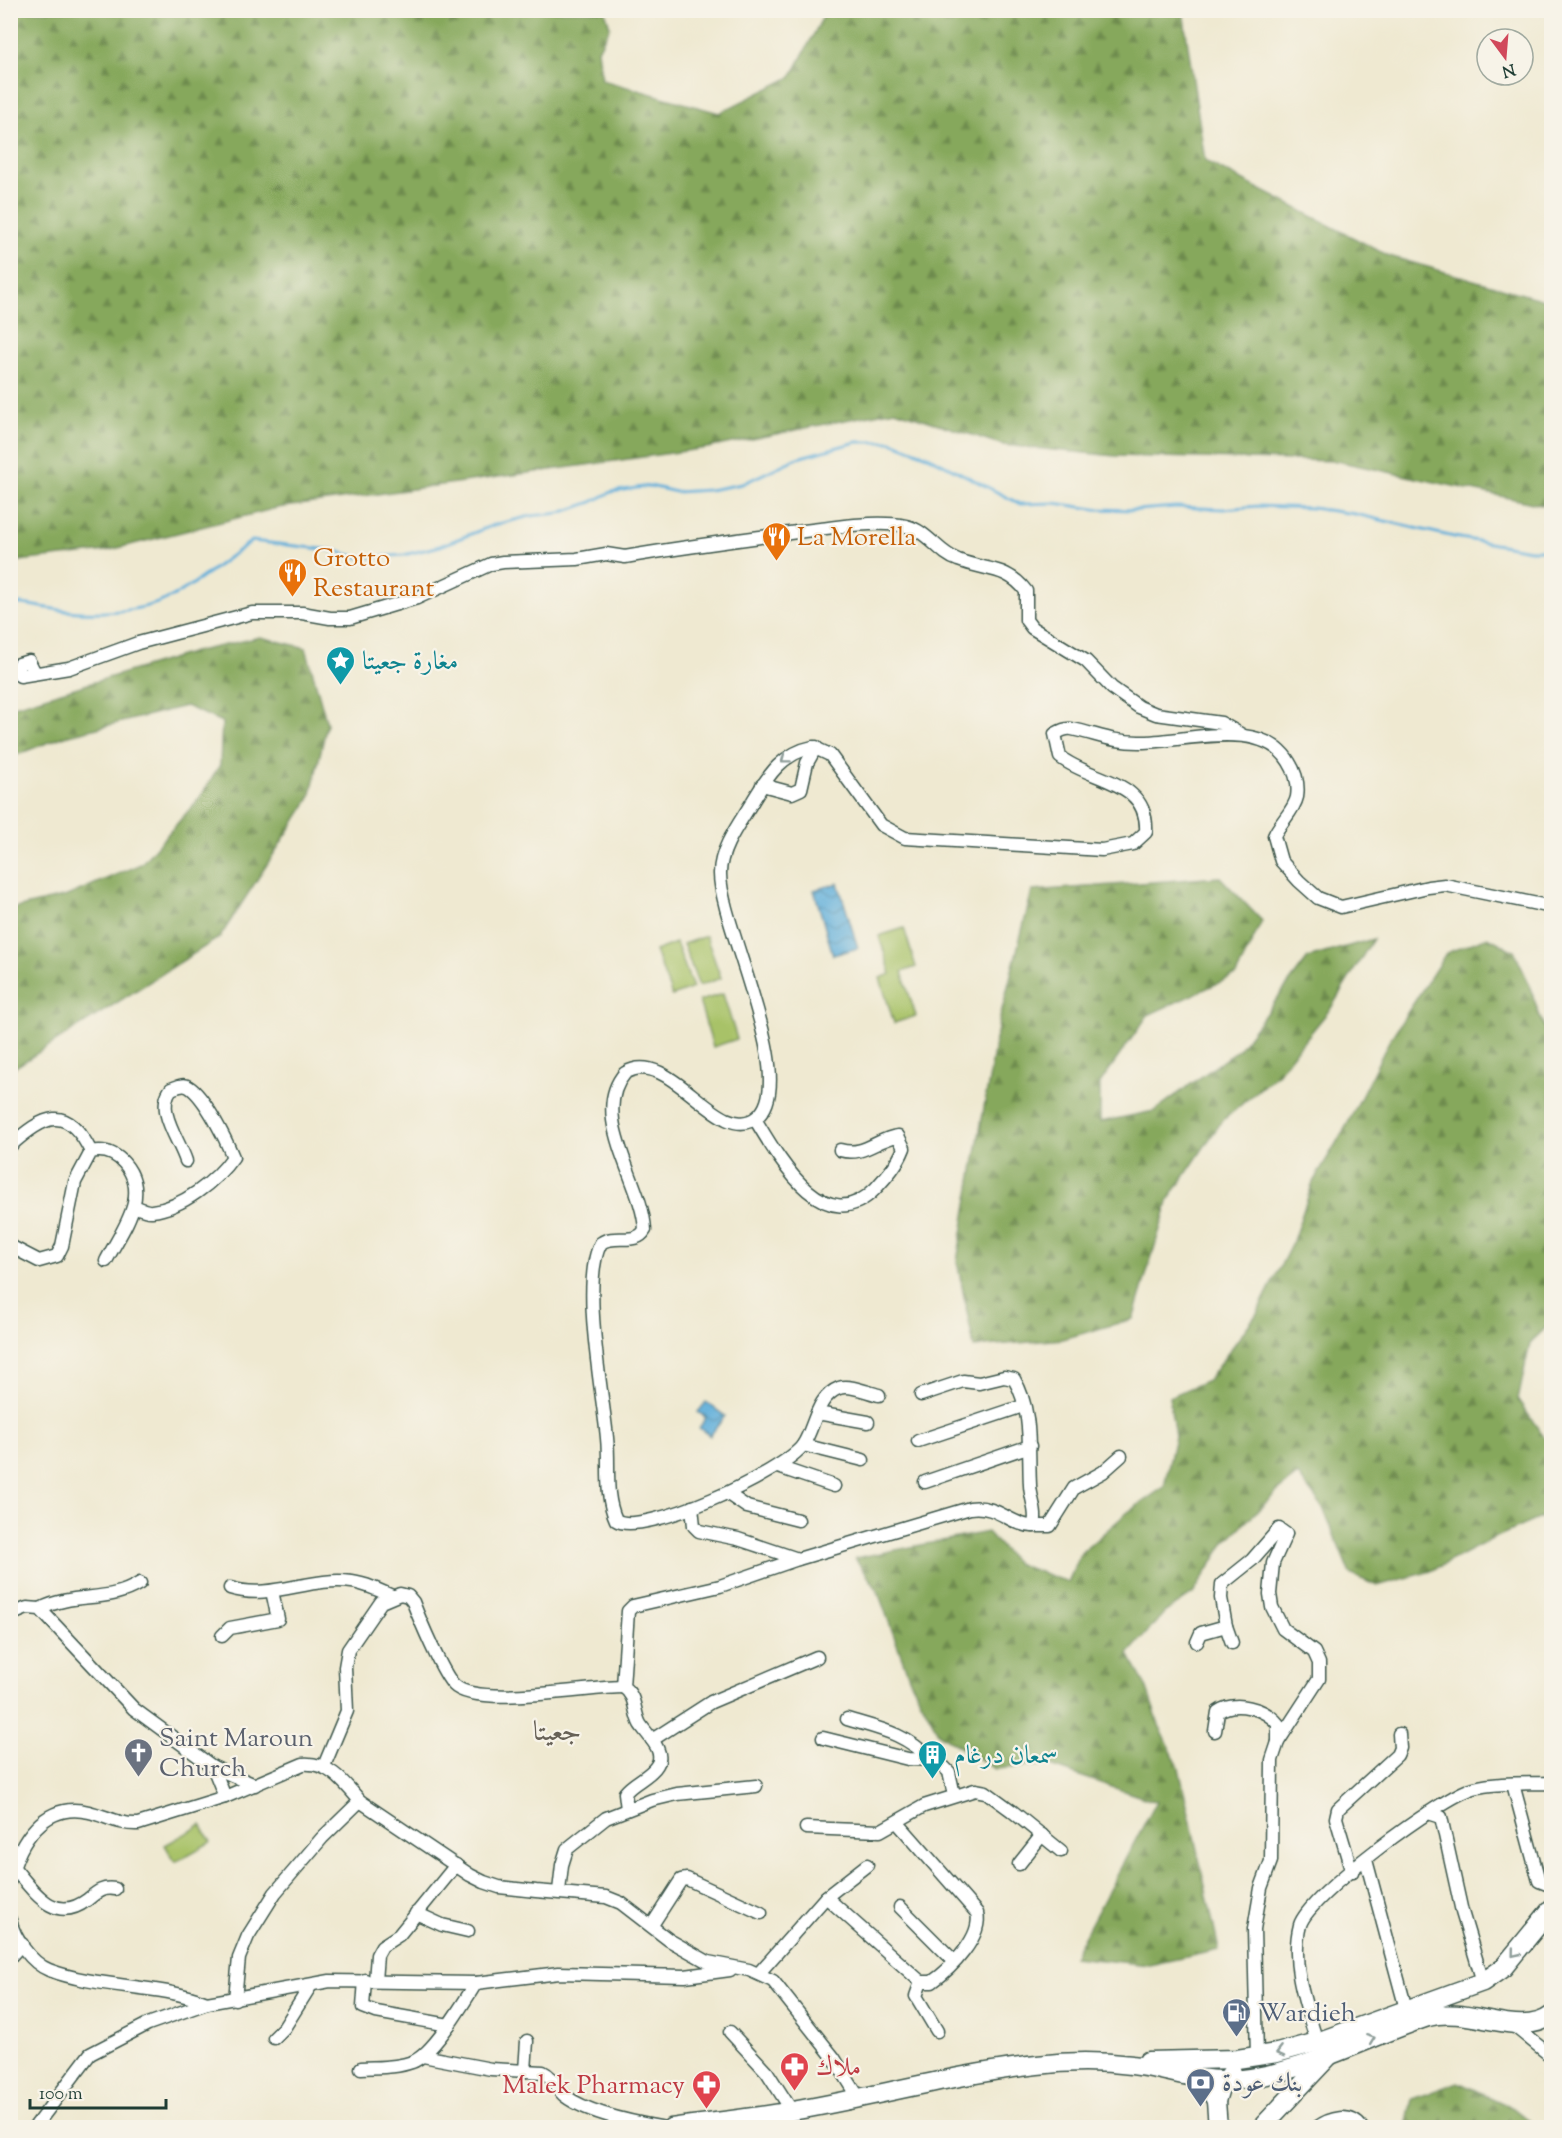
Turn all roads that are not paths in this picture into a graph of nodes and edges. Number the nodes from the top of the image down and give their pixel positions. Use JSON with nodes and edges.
{"nodes":[{"id":1,"x":35,"y":673,"type":"dead end"},
{"id":2,"x":1246,"y":737,"type":"junction"},
{"id":3,"x":816,"y":747,"type":"junction"},
{"id":4,"x":762,"y":785,"type":"junction"},
{"id":5,"x":1551,"y":907,"type":"edge"},
{"id":6,"x":755,"y":1119,"type":"junction"},
{"id":7,"x":10,"y":1146,"type":"edge"},
{"id":8,"x":840,"y":1150,"type":"dead end"},
{"id":9,"x":90,"y":1152,"type":"junction"},
{"id":10,"x":186,"y":1161,"type":"dead end"},
{"id":11,"x":134,"y":1206,"type":"junction"},
{"id":12,"x":10,"y":1246,"type":"edge"},
{"id":13,"x":106,"y":1261,"type":"dead end"},
{"id":14,"x":879,"y":1395,"type":"dead end"},
{"id":15,"x":921,"y":1395,"type":"dead end"},
{"id":16,"x":1023,"y":1406,"type":"junction"},
{"id":17,"x":817,"y":1413,"type":"junction"},
{"id":18,"x":868,"y":1422,"type":"dead end"},
{"id":19,"x":918,"y":1441,"type":"dead end"},
{"id":20,"x":803,"y":1445,"type":"junction"},
{"id":21,"x":1030,"y":1446,"type":"junction"},
{"id":22,"x":1121,"y":1456,"type":"dead end"},
{"id":23,"x":863,"y":1460,"type":"dead end"},
{"id":24,"x":778,"y":1467,"type":"junction"},
{"id":25,"x":925,"y":1482,"type":"dead end"},
{"id":26,"x":834,"y":1486,"type":"dead end"},
{"id":27,"x":728,"y":1494,"type":"junction"},
{"id":28,"x":692,"y":1507,"type":"junction"},
{"id":29,"x":798,"y":1520,"type":"dead end"},
{"id":30,"x":1034,"y":1526,"type":"junction"},
{"id":31,"x":798,"y":1559,"type":"junction"},
{"id":32,"x":140,"y":1583,"type":"dead end"},
{"id":33,"x":230,"y":1588,"type":"dead end"},
{"id":34,"x":272,"y":1591,"type":"junction"},
{"id":35,"x":392,"y":1596,"type":"junction"},
{"id":36,"x":40,"y":1609,"type":"junction"},
{"id":37,"x":10,"y":1615,"type":"edge"},
{"id":38,"x":1226,"y":1626,"type":"junction"},
{"id":39,"x":222,"y":1636,"type":"dead end"},
{"id":40,"x":1197,"y":1642,"type":"dead end"},
{"id":41,"x":1232,"y":1643,"type":"dead end"},
{"id":42,"x":818,"y":1658,"type":"dead end"},
{"id":43,"x":623,"y":1687,"type":"junction"},
{"id":44,"x":847,"y":1719,"type":"dead end"},
{"id":45,"x":1215,"y":1731,"type":"dead end"},
{"id":46,"x":1399,"y":1734,"type":"dead end"},
{"id":47,"x":823,"y":1738,"type":"dead end"},
{"id":48,"x":652,"y":1740,"type":"junction"},
{"id":49,"x":1278,"y":1742,"type":"junction"},
{"id":50,"x":930,"y":1759,"type":"junction"},
{"id":51,"x":324,"y":1766,"type":"junction"},
{"id":52,"x":213,"y":1767,"type":"junction"},
{"id":53,"x":1551,"y":1783,"type":"edge"},
{"id":54,"x":1513,"y":1784,"type":"junction"},
{"id":55,"x":255,"y":1785,"type":"junction"},
{"id":56,"x":756,"y":1786,"type":"dead end"},
{"id":57,"x":954,"y":1795,"type":"junction"},
{"id":58,"x":225,"y":1797,"type":"junction"},
{"id":59,"x":360,"y":1801,"type":"junction"},
{"id":60,"x":627,"y":1809,"type":"junction"},
{"id":61,"x":1428,"y":1813,"type":"junction"},
{"id":62,"x":897,"y":1822,"type":"junction"},
{"id":63,"x":806,"y":1828,"type":"dead end"},
{"id":64,"x":1042,"y":1835,"type":"junction"},
{"id":65,"x":1061,"y":1851,"type":"dead end"},
{"id":66,"x":1366,"y":1860,"type":"junction"},
{"id":67,"x":1019,"y":1864,"type":"dead end"},
{"id":68,"x":456,"y":1865,"type":"junction"},
{"id":69,"x":867,"y":1865,"type":"dead end"},
{"id":70,"x":1352,"y":1872,"type":"junction"},
{"id":71,"x":12,"y":1874,"type":"edge"},
{"id":72,"x":1551,"y":1886,"type":"edge"},
{"id":73,"x":116,"y":1889,"type":"dead end"},
{"id":74,"x":559,"y":1891,"type":"junction"},
{"id":75,"x":826,"y":1897,"type":"junction"},
{"id":76,"x":900,"y":1907,"type":"dead end"},
{"id":77,"x":1551,"y":1908,"type":"edge"},
{"id":78,"x":416,"y":1913,"type":"junction"},
{"id":79,"x":760,"y":1913,"type":"dead end"},
{"id":80,"x":10,"y":1920,"type":"edge"},
{"id":81,"x":652,"y":1925,"type":"junction"},
{"id":82,"x":468,"y":1931,"type":"dead end"},
{"id":83,"x":22,"y":1944,"type":"junction"},
{"id":84,"x":10,"y":1957,"type":"edge"},
{"id":85,"x":954,"y":1961,"type":"junction"},
{"id":86,"x":734,"y":1969,"type":"junction"},
{"id":87,"x":759,"y":1973,"type":"junction"},
{"id":88,"x":370,"y":1980,"type":"junction"},
{"id":89,"x":921,"y":1982,"type":"junction"},
{"id":90,"x":1484,"y":1982,"type":"junction"},
{"id":91,"x":476,"y":1983,"type":"junction"},
{"id":92,"x":311,"y":1985,"type":"junction"},
{"id":93,"x":236,"y":1999,"type":"junction"},
{"id":94,"x":207,"y":2003,"type":"junction"},
{"id":95,"x":1406,"y":2009,"type":"junction"},
{"id":96,"x":1551,"y":2015,"type":"edge"},
{"id":97,"x":449,"y":2025,"type":"junction"},
{"id":98,"x":1513,"y":2025,"type":"junction"},
{"id":99,"x":937,"y":2031,"type":"dead end"},
{"id":100,"x":730,"y":2032,"type":"dead end"},
{"id":101,"x":274,"y":2038,"type":"dead end"},
{"id":102,"x":527,"y":2041,"type":"dead end"},
{"id":103,"x":1317,"y":2042,"type":"junction"},
{"id":104,"x":1330,"y":2055,"type":"junction"},
{"id":105,"x":423,"y":2056,"type":"junction"},
{"id":106,"x":1257,"y":2057,"type":"junction"},
{"id":107,"x":1551,"y":2057,"type":"edge"},
{"id":108,"x":1132,"y":2065,"type":"junction"},
{"id":109,"x":361,"y":2068,"type":"dead end"},
{"id":110,"x":525,"y":2071,"type":"junction"},
{"id":111,"x":1195,"y":2076,"type":"junction"},
{"id":112,"x":1225,"y":2080,"type":"junction"},
{"id":113,"x":859,"y":2098,"type":"junction"},
{"id":114,"x":1216,"y":2101,"type":"junction"},
{"id":115,"x":792,"y":2111,"type":"junction"},
{"id":116,"x":34,"y":2127,"type":"edge"},
{"id":117,"x":665,"y":2127,"type":"edge"},
{"id":118,"x":671,"y":2127,"type":"edge"},
{"id":119,"x":1218,"y":2127,"type":"edge"},
{"id":120,"x":1261,"y":2127,"type":"edge"},
{"id":121,"x":1316,"y":2127,"type":"edge"},
{"id":122,"x":1362,"y":2127,"type":"edge"}],
"edges":[{"from":1,"to":2,"type":"street"},
{"from":2,"to":3,"type":"street"},
{"from":2,"to":5,"type":"street"},
{"from":3,"to":4,"type":"street","one_way":true},
{"from":3,"to":4,"type":"street"},
{"from":4,"to":6,"type":"street"},
{"from":6,"to":8,"type":"street"},
{"from":6,"to":28,"type":"street"},
{"from":7,"to":9,"type":"street"},
{"from":9,"to":11,"type":"street"},
{"from":9,"to":12,"type":"street"},
{"from":10,"to":11,"type":"street"},
{"from":11,"to":13,"type":"street"},
{"from":14,"to":17,"type":"street"},
{"from":15,"to":16,"type":"street"},
{"from":16,"to":19,"type":"street"},
{"from":16,"to":21,"type":"street"},
{"from":17,"to":18,"type":"street"},
{"from":17,"to":20,"type":"street"},
{"from":20,"to":23,"type":"street"},
{"from":20,"to":24,"type":"street"},
{"from":21,"to":25,"type":"street"},
{"from":21,"to":30,"type":"street"},
{"from":22,"to":30,"type":"street"},
{"from":24,"to":26,"type":"street"},
{"from":24,"to":27,"type":"street"},
{"from":27,"to":28,"type":"street"},
{"from":27,"to":29,"type":"street"},
{"from":28,"to":31,"type":"street"},
{"from":30,"to":31,"type":"street"},
{"from":31,"to":43,"type":"street"},
{"from":32,"to":36,"type":"street"},
{"from":33,"to":34,"type":"street"},
{"from":34,"to":35,"type":"street"},
{"from":34,"to":39,"type":"street"},
{"from":35,"to":43,"type":"street"},
{"from":35,"to":51,"type":"street"},
{"from":36,"to":37,"type":"street"},
{"from":36,"to":52,"type":"street"},
{"from":38,"to":40,"type":"street"},
{"from":38,"to":41,"type":"street"},
{"from":38,"to":49,"type":"street"},
{"from":42,"to":48,"type":"street"},
{"from":43,"to":48,"type":"street"},
{"from":44,"to":50,"type":"street"},
{"from":45,"to":49,"type":"street"},
{"from":46,"to":70,"type":"street"},
{"from":47,"to":50,"type":"street"},
{"from":48,"to":60,"type":"street"},
{"from":49,"to":106,"type":"street"},
{"from":50,"to":57,"type":"street"},
{"from":51,"to":55,"type":"street"},
{"from":51,"to":59,"type":"street"},
{"from":52,"to":55,"type":"street"},
{"from":52,"to":58,"type":"street"},
{"from":53,"to":54,"type":"street"},
{"from":54,"to":61,"type":"street"},
{"from":54,"to":72,"type":"street"},
{"from":55,"to":58,"type":"street"},
{"from":56,"to":60,"type":"street"},
{"from":57,"to":62,"type":"street"},
{"from":57,"to":64,"type":"street"},
{"from":58,"to":71,"type":"street"},
{"from":59,"to":68,"type":"street"},
{"from":59,"to":93,"type":"street"},
{"from":60,"to":74,"type":"street"},
{"from":61,"to":66,"type":"street"},
{"from":61,"to":90,"type":"street"},
{"from":62,"to":63,"type":"street"},
{"from":62,"to":85,"type":"street"},
{"from":64,"to":65,"type":"street"},
{"from":64,"to":67,"type":"street"},
{"from":66,"to":70,"type":"street"},
{"from":66,"to":95,"type":"street"},
{"from":68,"to":74,"type":"street"},
{"from":68,"to":78,"type":"street"},
{"from":69,"to":75,"type":"street"},
{"from":70,"to":103,"type":"street"},
{"from":71,"to":73,"type":"street"},
{"from":74,"to":81,"type":"street"},
{"from":75,"to":87,"type":"street"},
{"from":75,"to":89,"type":"street"},
{"from":76,"to":85,"type":"street"},
{"from":77,"to":90,"type":"highway","one_way":true},
{"from":78,"to":82,"type":"street"},
{"from":78,"to":88,"type":"street"},
{"from":79,"to":81,"type":"street"},
{"from":80,"to":83,"type":"street"},
{"from":81,"to":86,"type":"street"},
{"from":83,"to":84,"type":"street"},
{"from":83,"to":94,"type":"street"},
{"from":85,"to":89,"type":"street"},
{"from":86,"to":87,"type":"street"},
{"from":86,"to":91,"type":"street"},
{"from":87,"to":113,"type":"street"},
{"from":88,"to":91,"type":"street"},
{"from":88,"to":92,"type":"street"},
{"from":88,"to":97,"type":"street"},
{"from":89,"to":99,"type":"street"},
{"from":90,"to":95,"type":"highway"},
{"from":91,"to":97,"type":"street"},
{"from":92,"to":93,"type":"street"},
{"from":92,"to":101,"type":"street"},
{"from":93,"to":94,"type":"street"},
{"from":94,"to":116,"type":"street"},
{"from":95,"to":103,"type":"highway"},
{"from":96,"to":98,"type":"highway"},
{"from":97,"to":105,"type":"street"},
{"from":104,"to":98,"type":"highway","one_way":true},
{"from":98,"to":107,"type":"street"},
{"from":100,"to":115,"type":"street"},
{"from":102,"to":110,"type":"street"},
{"from":103,"to":106,"type":"highway","one_way":true},
{"from":104,"to":112,"type":"highway"},
{"from":104,"to":120,"type":"highway"},
{"from":105,"to":109,"type":"street"},
{"from":105,"to":110,"type":"street"},
{"from":106,"to":108,"type":"highway"},
{"from":106,"to":112,"type":"highway"},
{"from":108,"to":111,"type":"highway"},
{"from":108,"to":113,"type":"highway"},
{"from":110,"to":117,"type":"street"},
{"from":111,"to":112,"type":"highway"},
{"from":111,"to":114,"type":"highway"},
{"from":112,"to":114,"type":"highway"},
{"from":113,"to":115,"type":"highway"},
{"from":114,"to":119,"type":"highway"},
{"from":115,"to":118,"type":"highway"},
{"from":121,"to":122,"type":"street"}]}
